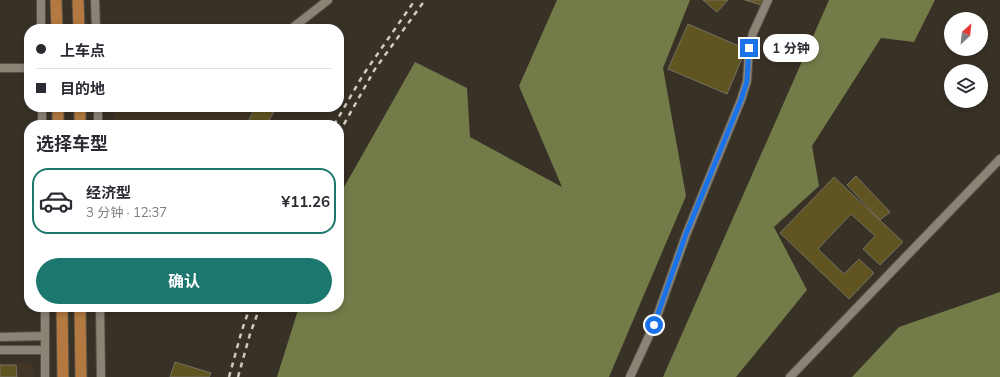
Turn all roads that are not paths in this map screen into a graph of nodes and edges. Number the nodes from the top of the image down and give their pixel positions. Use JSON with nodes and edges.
{"nodes":[{"id":1,"x":41,"y":0,"type":"edge"},
{"id":2,"x":56,"y":0,"type":"edge"},
{"id":3,"x":78,"y":0,"type":"edge"},
{"id":4,"x":95,"y":0,"type":"edge"},
{"id":5,"x":328,"y":0,"type":"edge"},
{"id":6,"x":768,"y":0,"type":"edge"},
{"id":7,"x":41,"y":24,"type":"edge"},
{"id":8,"x":57,"y":24,"type":"edge"},
{"id":9,"x":79,"y":24,"type":"edge"},
{"id":10,"x":96,"y":24,"type":"edge"},
{"id":11,"x":297,"y":24,"type":"edge"},
{"id":12,"x":0,"y":68,"type":"edge"},
{"id":13,"x":24,"y":68,"type":"edge"},
{"id":14,"x":1000,"y":159,"type":"edge"},
{"id":15,"x":45,"y":312,"type":"edge"},
{"id":16,"x":62,"y":312,"type":"edge"},
{"id":17,"x":80,"y":312,"type":"edge"},
{"id":18,"x":100,"y":312,"type":"edge"},
{"id":19,"x":46,"y":336,"type":"junction"},
{"id":20,"x":0,"y":337,"type":"edge"},
{"id":21,"x":0,"y":350,"type":"edge"},
{"id":22,"x":45,"y":350,"type":"junction"},
{"id":23,"x":45,"y":377,"type":"edge"},
{"id":24,"x":63,"y":377,"type":"edge"},
{"id":25,"x":81,"y":377,"type":"edge"},
{"id":26,"x":101,"y":377,"type":"edge"},
{"id":27,"x":630,"y":377,"type":"edge"},
{"id":28,"x":790,"y":377,"type":"edge"}],
"edges":[{"from":1,"to":7,"type":"street"},
{"from":2,"to":8,"type":"main road"},
{"from":3,"to":9,"type":"main road"},
{"from":4,"to":10,"type":"street"},
{"from":5,"to":11,"type":"street"},
{"from":6,"to":27,"type":"street"},
{"from":12,"to":13,"type":"street"},
{"from":14,"to":28,"type":"street"},
{"from":15,"to":19,"type":"street"},
{"from":16,"to":24,"type":"main road"},
{"from":17,"to":25,"type":"main road"},
{"from":18,"to":26,"type":"street"},
{"from":19,"to":20,"type":"street"},
{"from":19,"to":22,"type":"street"},
{"from":21,"to":22,"type":"street"},
{"from":22,"to":23,"type":"street"}]}
